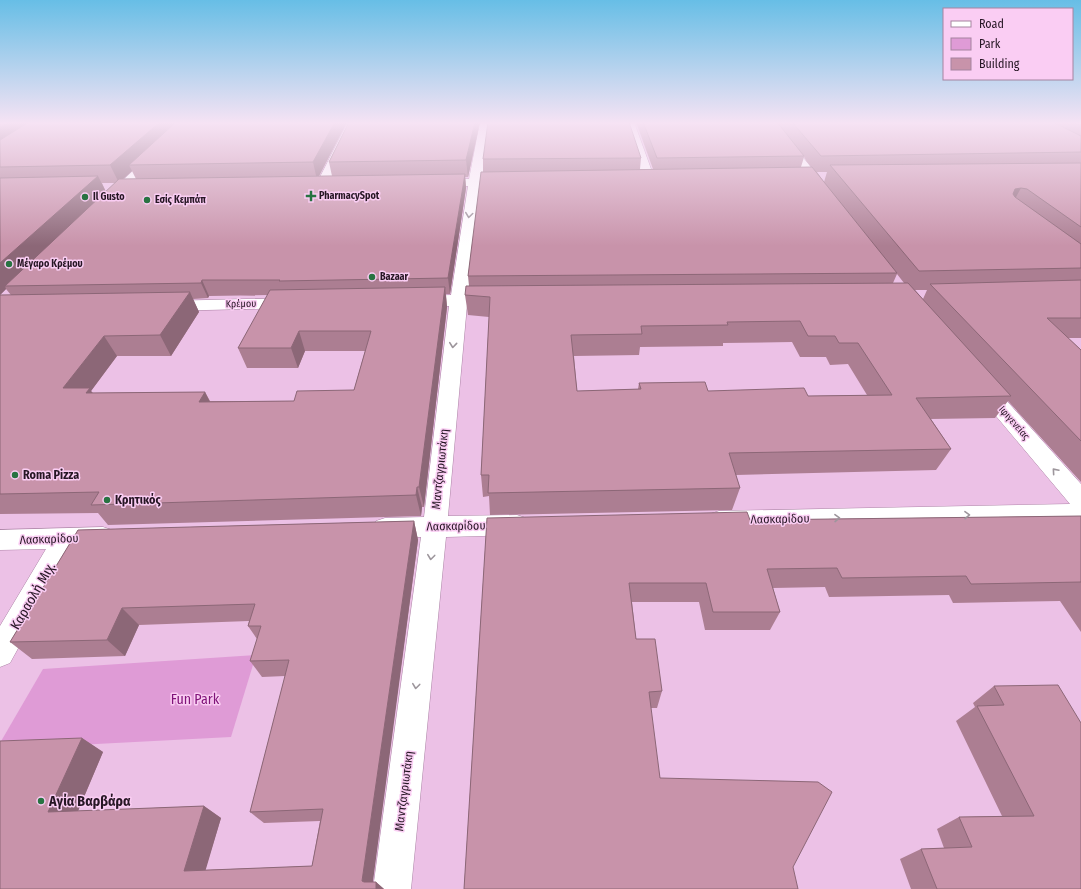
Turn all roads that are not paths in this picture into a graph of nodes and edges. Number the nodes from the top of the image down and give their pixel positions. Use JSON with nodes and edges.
{"nodes":[{"id":1,"x":148,"y":163,"type":"edge"},
{"id":2,"x":333,"y":163,"type":"edge"},
{"id":3,"x":477,"y":163,"type":"edge"},
{"id":4,"x":643,"y":163,"type":"edge"},
{"id":5,"x":801,"y":163,"type":"edge"},
{"id":6,"x":633,"y":180,"type":"edge"},
{"id":7,"x":649,"y":180,"type":"junction"},
{"id":8,"x":664,"y":180,"type":"edge"},
{"id":9,"x":474,"y":182,"type":"junction"},
{"id":10,"x":521,"y":182,"type":"edge"},
{"id":11,"x":426,"y":183,"type":"edge"},
{"id":12,"x":338,"y":184,"type":"edge"},
{"id":13,"x":306,"y":185,"type":"edge"},
{"id":14,"x":322,"y":185,"type":"junction"},
{"id":15,"x":102,"y":188,"type":"edge"},
{"id":16,"x":123,"y":188,"type":"junction"},
{"id":17,"x":139,"y":188,"type":"edge"},
{"id":18,"x":832,"y":202,"type":"edge"},
{"id":19,"x":101,"y":209,"type":"edge"},
{"id":20,"x":458,"y":300,"type":"junction"},
{"id":21,"x":514,"y":300,"type":"edge"},
{"id":22,"x":402,"y":301,"type":"edge"},
{"id":23,"x":307,"y":303,"type":"edge"},
{"id":24,"x":148,"y":306,"type":"edge"},
{"id":25,"x":972,"y":374,"type":"edge"},
{"id":26,"x":1081,"y":500,"type":"edge"},
{"id":27,"x":1081,"y":512,"type":"edge"},
{"id":28,"x":698,"y":521,"type":"edge"},
{"id":29,"x":538,"y":525,"type":"edge"},
{"id":30,"x":435,"y":527,"type":"junction"},
{"id":31,"x":364,"y":529,"type":"edge"},
{"id":32,"x":129,"y":536,"type":"edge"},
{"id":33,"x":66,"y":538,"type":"junction"},
{"id":34,"x":0,"y":540,"type":"edge"},
{"id":35,"x":0,"y":653,"type":"edge"},
{"id":36,"x":392,"y":889,"type":"edge"}],
"edges":[{"from":1,"to":16,"type":"street"},
{"from":2,"to":14,"type":"street"},
{"from":3,"to":9,"type":"street","name":"Μαντζαγριωτάκη"},
{"from":4,"to":7,"type":"street"},
{"from":5,"to":18,"type":"street"},
{"from":6,"to":7,"type":"street"},
{"from":7,"to":8,"type":"street"},
{"from":9,"to":10,"type":"street"},
{"from":9,"to":11,"type":"street"},
{"from":9,"to":20,"type":"street","name":"Μαντζαγριωτάκη","one_way":true},
{"from":12,"to":14,"type":"street"},
{"from":13,"to":14,"type":"street"},
{"from":15,"to":16,"type":"street"},
{"from":16,"to":17,"type":"street"},
{"from":16,"to":19,"type":"street"},
{"from":20,"to":21,"type":"street"},
{"from":20,"to":22,"type":"street"},
{"from":20,"to":30,"type":"street","name":"Μαντζαγριωτάκη","one_way":true},
{"from":23,"to":24,"type":"street","name":"Κρέμου"},
{"from":26,"to":25,"type":"street","name":"Ιφιγενείας","one_way":true},
{"from":28,"to":27,"type":"street","name":"Λασκαρίδου","one_way":true},
{"from":29,"to":30,"type":"street","name":"Λασκαρίδου"},
{"from":30,"to":31,"type":"street","name":"Λασκαρίδου"},
{"from":30,"to":36,"type":"street","name":"Μαντζαγριωτάκη","one_way":true},
{"from":32,"to":33,"type":"street","name":"Λασκαρίδου"},
{"from":33,"to":34,"type":"street","name":"Λασκαρίδου"},
{"from":33,"to":35,"type":"street","name":"Καραολή Μιχ."}]}
